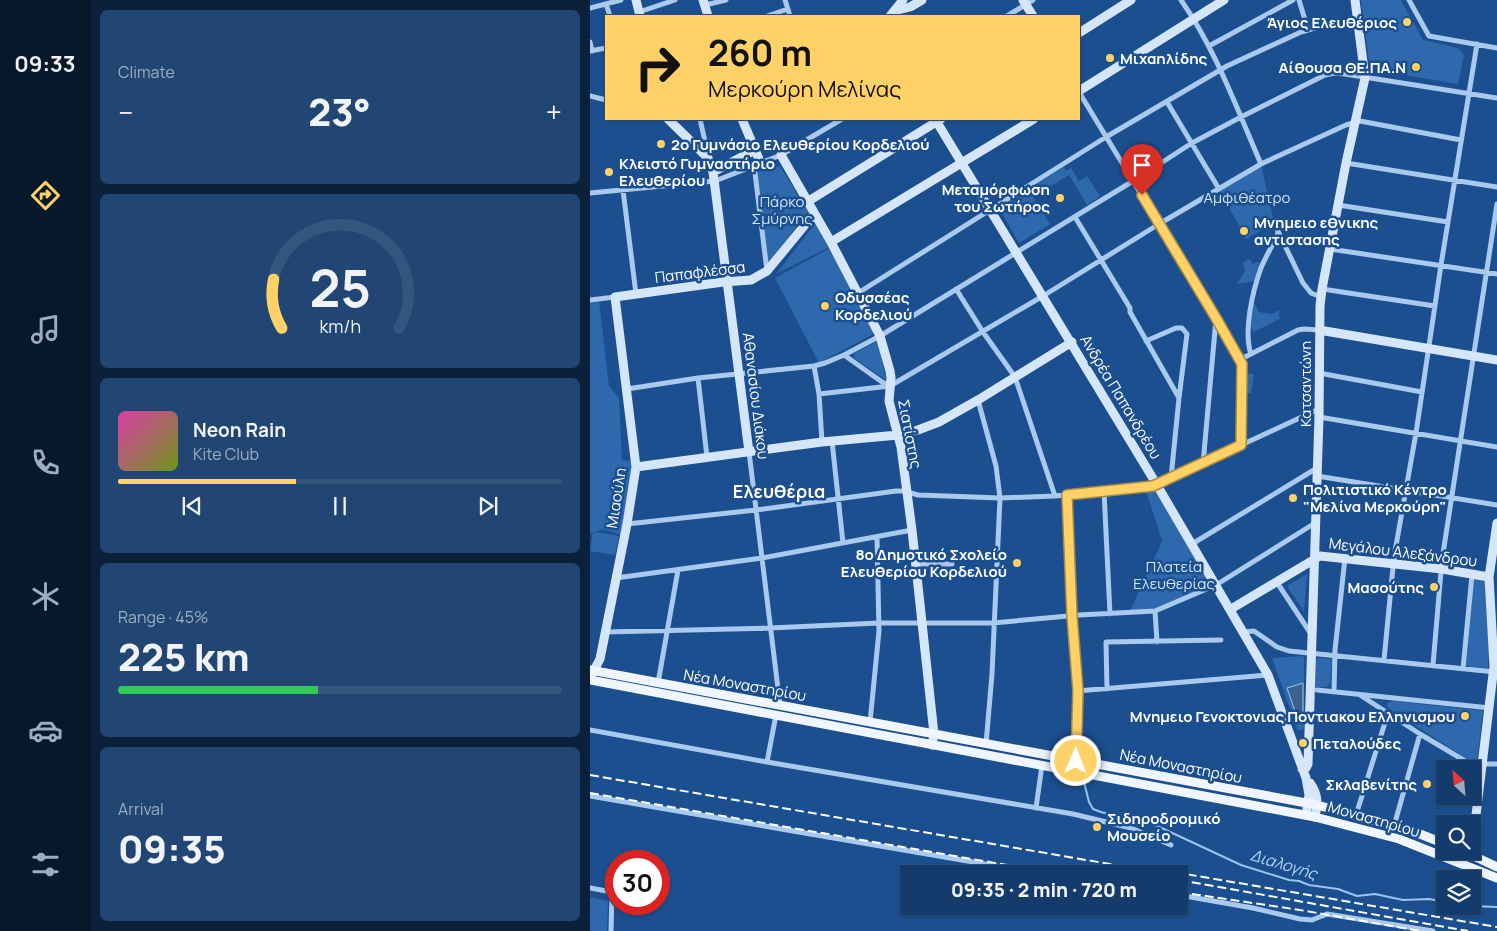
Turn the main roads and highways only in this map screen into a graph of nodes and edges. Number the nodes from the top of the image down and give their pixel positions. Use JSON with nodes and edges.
{"nodes":[{"id":1,"x":591,"y":675,"type":"edge"},
{"id":2,"x":1313,"y":804,"type":"joint"},
{"id":3,"x":1268,"y":807,"type":"joint"},
{"id":4,"x":1436,"y":841,"type":"edge"},
{"id":5,"x":1481,"y":858,"type":"edge"},
{"id":6,"x":1496,"y":866,"type":"edge"},
{"id":7,"x":1497,"y":878,"type":"edge"}],
"edges":[{"from":1,"to":2,"type":"main road","name":"Νέα Μοναστηρίου"},
{"from":1,"to":3,"type":"main road","name":"Νέα Μοναστηρίου"},
{"from":2,"to":4,"type":"main road","name":"Μοναστηρίου"},
{"from":3,"to":7,"type":"main road","name":"Μοναστηρίου"},
{"from":5,"to":6,"type":"main road"}]}
